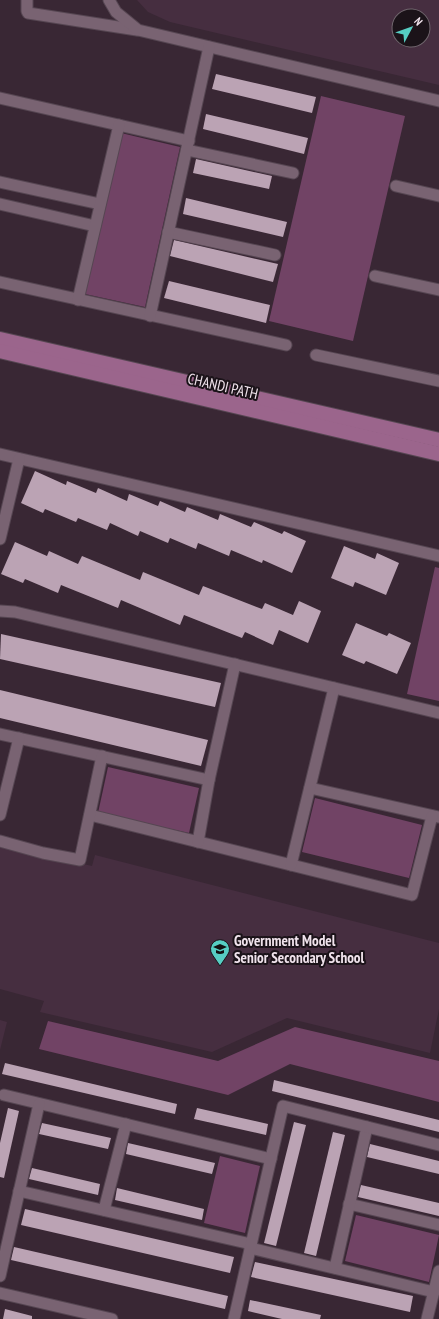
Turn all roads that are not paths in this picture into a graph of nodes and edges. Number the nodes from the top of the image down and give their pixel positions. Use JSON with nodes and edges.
{"nodes":[{"id":1,"x":27,"y":0,"type":"edge"},
{"id":2,"x":109,"y":0,"type":"edge"},
{"id":3,"x":138,"y":30,"type":"junction"},
{"id":4,"x":209,"y":47,"type":"junction"},
{"id":5,"x":0,"y":98,"type":"edge"},
{"id":6,"x":439,"y":101,"type":"edge"},
{"id":7,"x":119,"y":125,"type":"junction"},
{"id":8,"x":188,"y":145,"type":"junction"},
{"id":9,"x":293,"y":173,"type":"dead end"},
{"id":10,"x":0,"y":182,"type":"edge"},
{"id":11,"x":396,"y":186,"type":"dead end"},
{"id":12,"x":439,"y":196,"type":"edge"},
{"id":13,"x":0,"y":204,"type":"edge"},
{"id":14,"x":100,"y":204,"type":"junction"},
{"id":15,"x":95,"y":226,"type":"junction"},
{"id":16,"x":168,"y":232,"type":"junction"},
{"id":17,"x":275,"y":255,"type":"dead end"},
{"id":18,"x":375,"y":276,"type":"dead end"},
{"id":19,"x":0,"y":282,"type":"edge"},
{"id":20,"x":439,"y":290,"type":"edge"},
{"id":21,"x":78,"y":300,"type":"junction"},
{"id":22,"x":150,"y":316,"type":"junction"},
{"id":23,"x":0,"y":339,"type":"edge"},
{"id":24,"x":286,"y":345,"type":"dead end"},
{"id":25,"x":0,"y":352,"type":"edge"},
{"id":26,"x":316,"y":355,"type":"dead end"},
{"id":27,"x":439,"y":381,"type":"edge"},
{"id":28,"x":439,"y":440,"type":"edge"},
{"id":29,"x":0,"y":454,"type":"edge"},
{"id":30,"x":439,"y":454,"type":"edge"},
{"id":31,"x":19,"y":459,"type":"junction"},
{"id":32,"x":0,"y":539,"type":"edge"},
{"id":33,"x":439,"y":556,"type":"edge"},
{"id":34,"x":0,"y":610,"type":"edge"},
{"id":35,"x":235,"y":664,"type":"junction"},
{"id":36,"x":334,"y":688,"type":"junction"},
{"id":37,"x":439,"y":713,"type":"edge"},
{"id":38,"x":0,"y":734,"type":"edge"},
{"id":39,"x":19,"y":738,"type":"junction"},
{"id":40,"x":102,"y":756,"type":"junction"},
{"id":41,"x":209,"y":780,"type":"junction"},
{"id":42,"x":310,"y":788,"type":"junction"},
{"id":43,"x":0,"y":815,"type":"edge"},
{"id":44,"x":90,"y":815,"type":"junction"},
{"id":45,"x":435,"y":816,"type":"edge"},
{"id":46,"x":0,"y":841,"type":"edge"},
{"id":47,"x":198,"y":842,"type":"junction"},
{"id":48,"x":291,"y":865,"type":"junction"},
{"id":49,"x":4,"y":1095,"type":"dead end"},
{"id":50,"x":39,"y":1104,"type":"junction"},
{"id":51,"x":126,"y":1124,"type":"junction"},
{"id":52,"x":367,"y":1127,"type":"junction"},
{"id":53,"x":439,"y":1145,"type":"edge"},
{"id":54,"x":271,"y":1159,"type":"junction"},
{"id":55,"x":19,"y":1191,"type":"junction"},
{"id":56,"x":349,"y":1204,"type":"junction"},
{"id":57,"x":104,"y":1210,"type":"junction"},
{"id":58,"x":439,"y":1225,"type":"edge"},
{"id":59,"x":251,"y":1246,"type":"junction"},
{"id":60,"x":335,"y":1268,"type":"junction"},
{"id":61,"x":0,"y":1276,"type":"edge"},
{"id":62,"x":438,"y":1276,"type":"edge"},
{"id":63,"x":434,"y":1292,"type":"junction"},
{"id":64,"x":0,"y":1293,"type":"edge"},
{"id":65,"x":80,"y":1315,"type":"edge"},
{"id":66,"x":112,"y":1319,"type":"edge"},
{"id":67,"x":234,"y":1319,"type":"edge"},
{"id":68,"x":427,"y":1319,"type":"edge"}],
"edges":[{"from":1,"to":3,"type":"street"},
{"from":2,"to":3,"type":"street"},
{"from":3,"to":4,"type":"street"},
{"from":4,"to":6,"type":"street"},
{"from":4,"to":8,"type":"street"},
{"from":5,"to":7,"type":"street"},
{"from":7,"to":8,"type":"street"},
{"from":7,"to":14,"type":"street"},
{"from":8,"to":9,"type":"street"},
{"from":8,"to":16,"type":"street"},
{"from":10,"to":14,"type":"street"},
{"from":11,"to":12,"type":"street"},
{"from":13,"to":15,"type":"street"},
{"from":14,"to":15,"type":"street"},
{"from":15,"to":21,"type":"street"},
{"from":16,"to":17,"type":"street"},
{"from":16,"to":22,"type":"street"},
{"from":18,"to":20,"type":"street"},
{"from":19,"to":21,"type":"street"},
{"from":21,"to":22,"type":"street"},
{"from":22,"to":24,"type":"street"},
{"from":23,"to":28,"type":"main road","name":"CHANDI PATH"},
{"from":25,"to":30,"type":"main road","name":"CHANDI PATH"},
{"from":26,"to":27,"type":"street"},
{"from":29,"to":31,"type":"street"},
{"from":31,"to":32,"type":"street"},
{"from":31,"to":33,"type":"street"},
{"from":34,"to":35,"type":"street"},
{"from":35,"to":36,"type":"street"},
{"from":35,"to":41,"type":"street"},
{"from":36,"to":37,"type":"street"},
{"from":36,"to":42,"type":"street"},
{"from":38,"to":39,"type":"street"},
{"from":39,"to":40,"type":"street"},
{"from":39,"to":43,"type":"street"},
{"from":40,"to":41,"type":"street"},
{"from":40,"to":44,"type":"street"},
{"from":41,"to":47,"type":"street"},
{"from":42,"to":45,"type":"street"},
{"from":42,"to":48,"type":"street"},
{"from":44,"to":46,"type":"street"},
{"from":44,"to":47,"type":"street"},
{"from":45,"to":48,"type":"street"},
{"from":47,"to":48,"type":"street"},
{"from":49,"to":50,"type":"street"},
{"from":50,"to":51,"type":"street"},
{"from":50,"to":55,"type":"street"},
{"from":51,"to":54,"type":"street"},
{"from":51,"to":57,"type":"street"},
{"from":52,"to":53,"type":"street"},
{"from":52,"to":54,"type":"street"},
{"from":52,"to":56,"type":"street"},
{"from":54,"to":59,"type":"street"},
{"from":55,"to":57,"type":"street"},
{"from":55,"to":61,"type":"street"},
{"from":56,"to":58,"type":"street"},
{"from":56,"to":60,"type":"street"},
{"from":57,"to":59,"type":"street"},
{"from":59,"to":60,"type":"street"},
{"from":59,"to":67,"type":"street"},
{"from":60,"to":63,"type":"street"},
{"from":62,"to":63,"type":"street"},
{"from":63,"to":68,"type":"street"},
{"from":64,"to":65,"type":"street"},
{"from":65,"to":66,"type":"street"}]}
